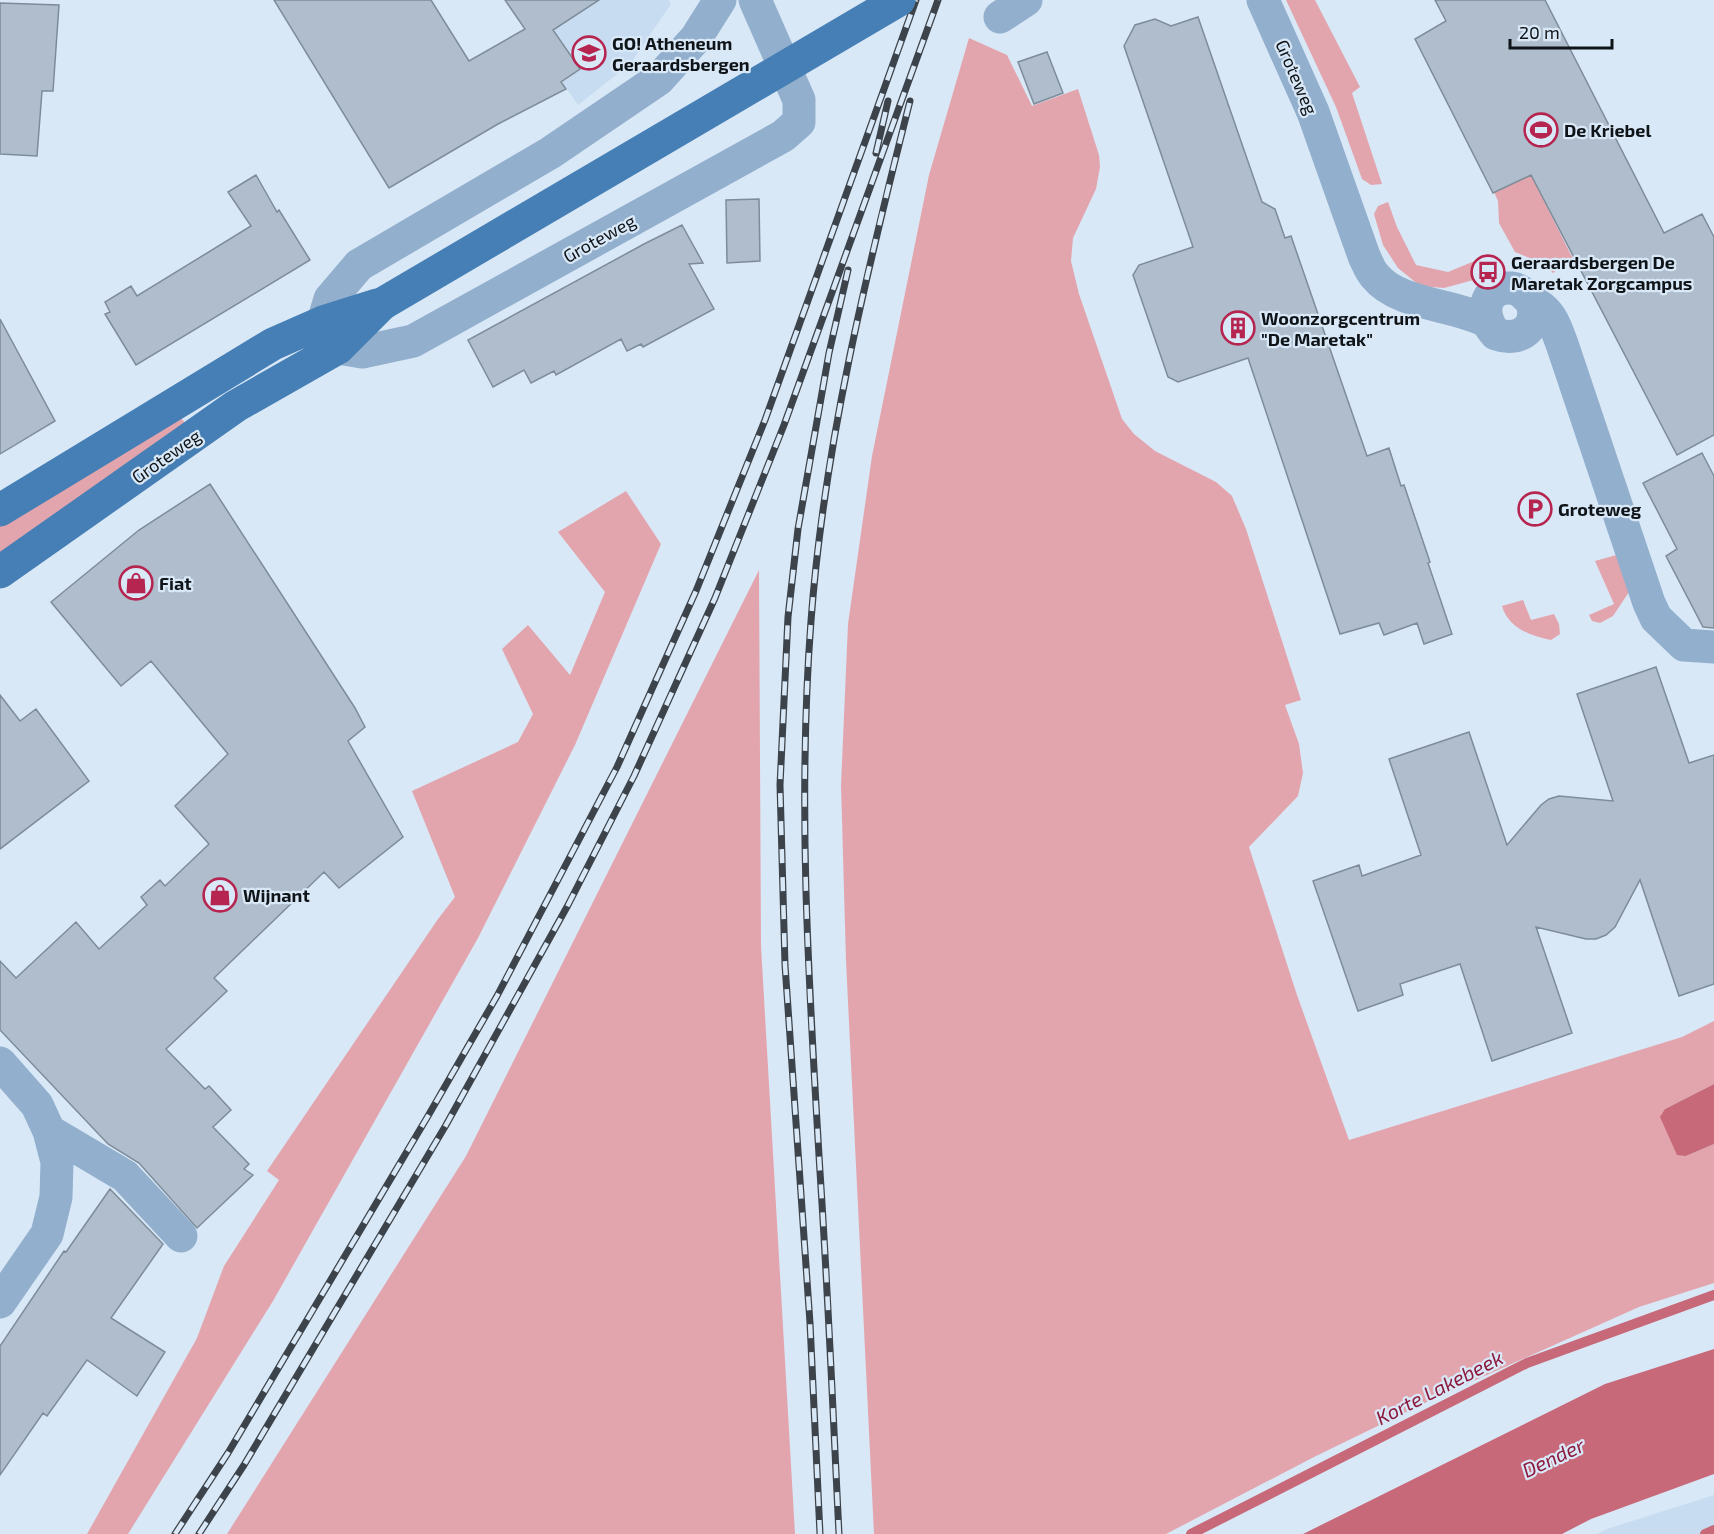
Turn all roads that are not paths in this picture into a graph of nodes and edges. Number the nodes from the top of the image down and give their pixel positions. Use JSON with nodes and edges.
{"nodes":[{"id":1,"x":720,"y":0,"type":"edge"},
{"id":2,"x":755,"y":0,"type":"edge"},
{"id":3,"x":899,"y":0,"type":"edge"},
{"id":4,"x":1263,"y":0,"type":"edge"},
{"id":5,"x":1531,"y":300,"type":"junction"},
{"id":6,"x":1488,"y":309,"type":"junction"},
{"id":7,"x":330,"y":335,"type":"junction"},
{"id":8,"x":1520,"y":335,"type":"junction"},
{"id":9,"x":1562,"y":344,"type":"junction"},
{"id":10,"x":0,"y":510,"type":"edge"},
{"id":11,"x":0,"y":572,"type":"edge"},
{"id":12,"x":1714,"y":647,"type":"edge"},
{"id":13,"x":0,"y":1063,"type":"edge"},
{"id":14,"x":49,"y":1131,"type":"junction"},
{"id":15,"x":181,"y":1236,"type":"dead end"},
{"id":16,"x":0,"y":1302,"type":"edge"}],
"edges":[{"from":1,"to":7,"type":"street"},
{"from":2,"to":7,"type":"street","name":"Groteweg"},
{"from":3,"to":7,"type":"main road","name":"Groteweg","bridge":true},
{"from":4,"to":6,"type":"street","name":"Groteweg"},
{"from":5,"to":6,"type":"street"},
{"from":5,"to":8,"type":"street"},
{"from":5,"to":9,"type":"street"},
{"from":6,"to":8,"type":"street","name":"Groteweg"},
{"from":7,"to":10,"type":"main road","name":"Groteweg"},
{"from":7,"to":11,"type":"main road","name":"Groteweg"},
{"from":8,"to":9,"type":"street","name":"Groteweg"},
{"from":9,"to":12,"type":"street"},
{"from":13,"to":14,"type":"street"},
{"from":14,"to":15,"type":"street"},
{"from":14,"to":16,"type":"street"}]}
